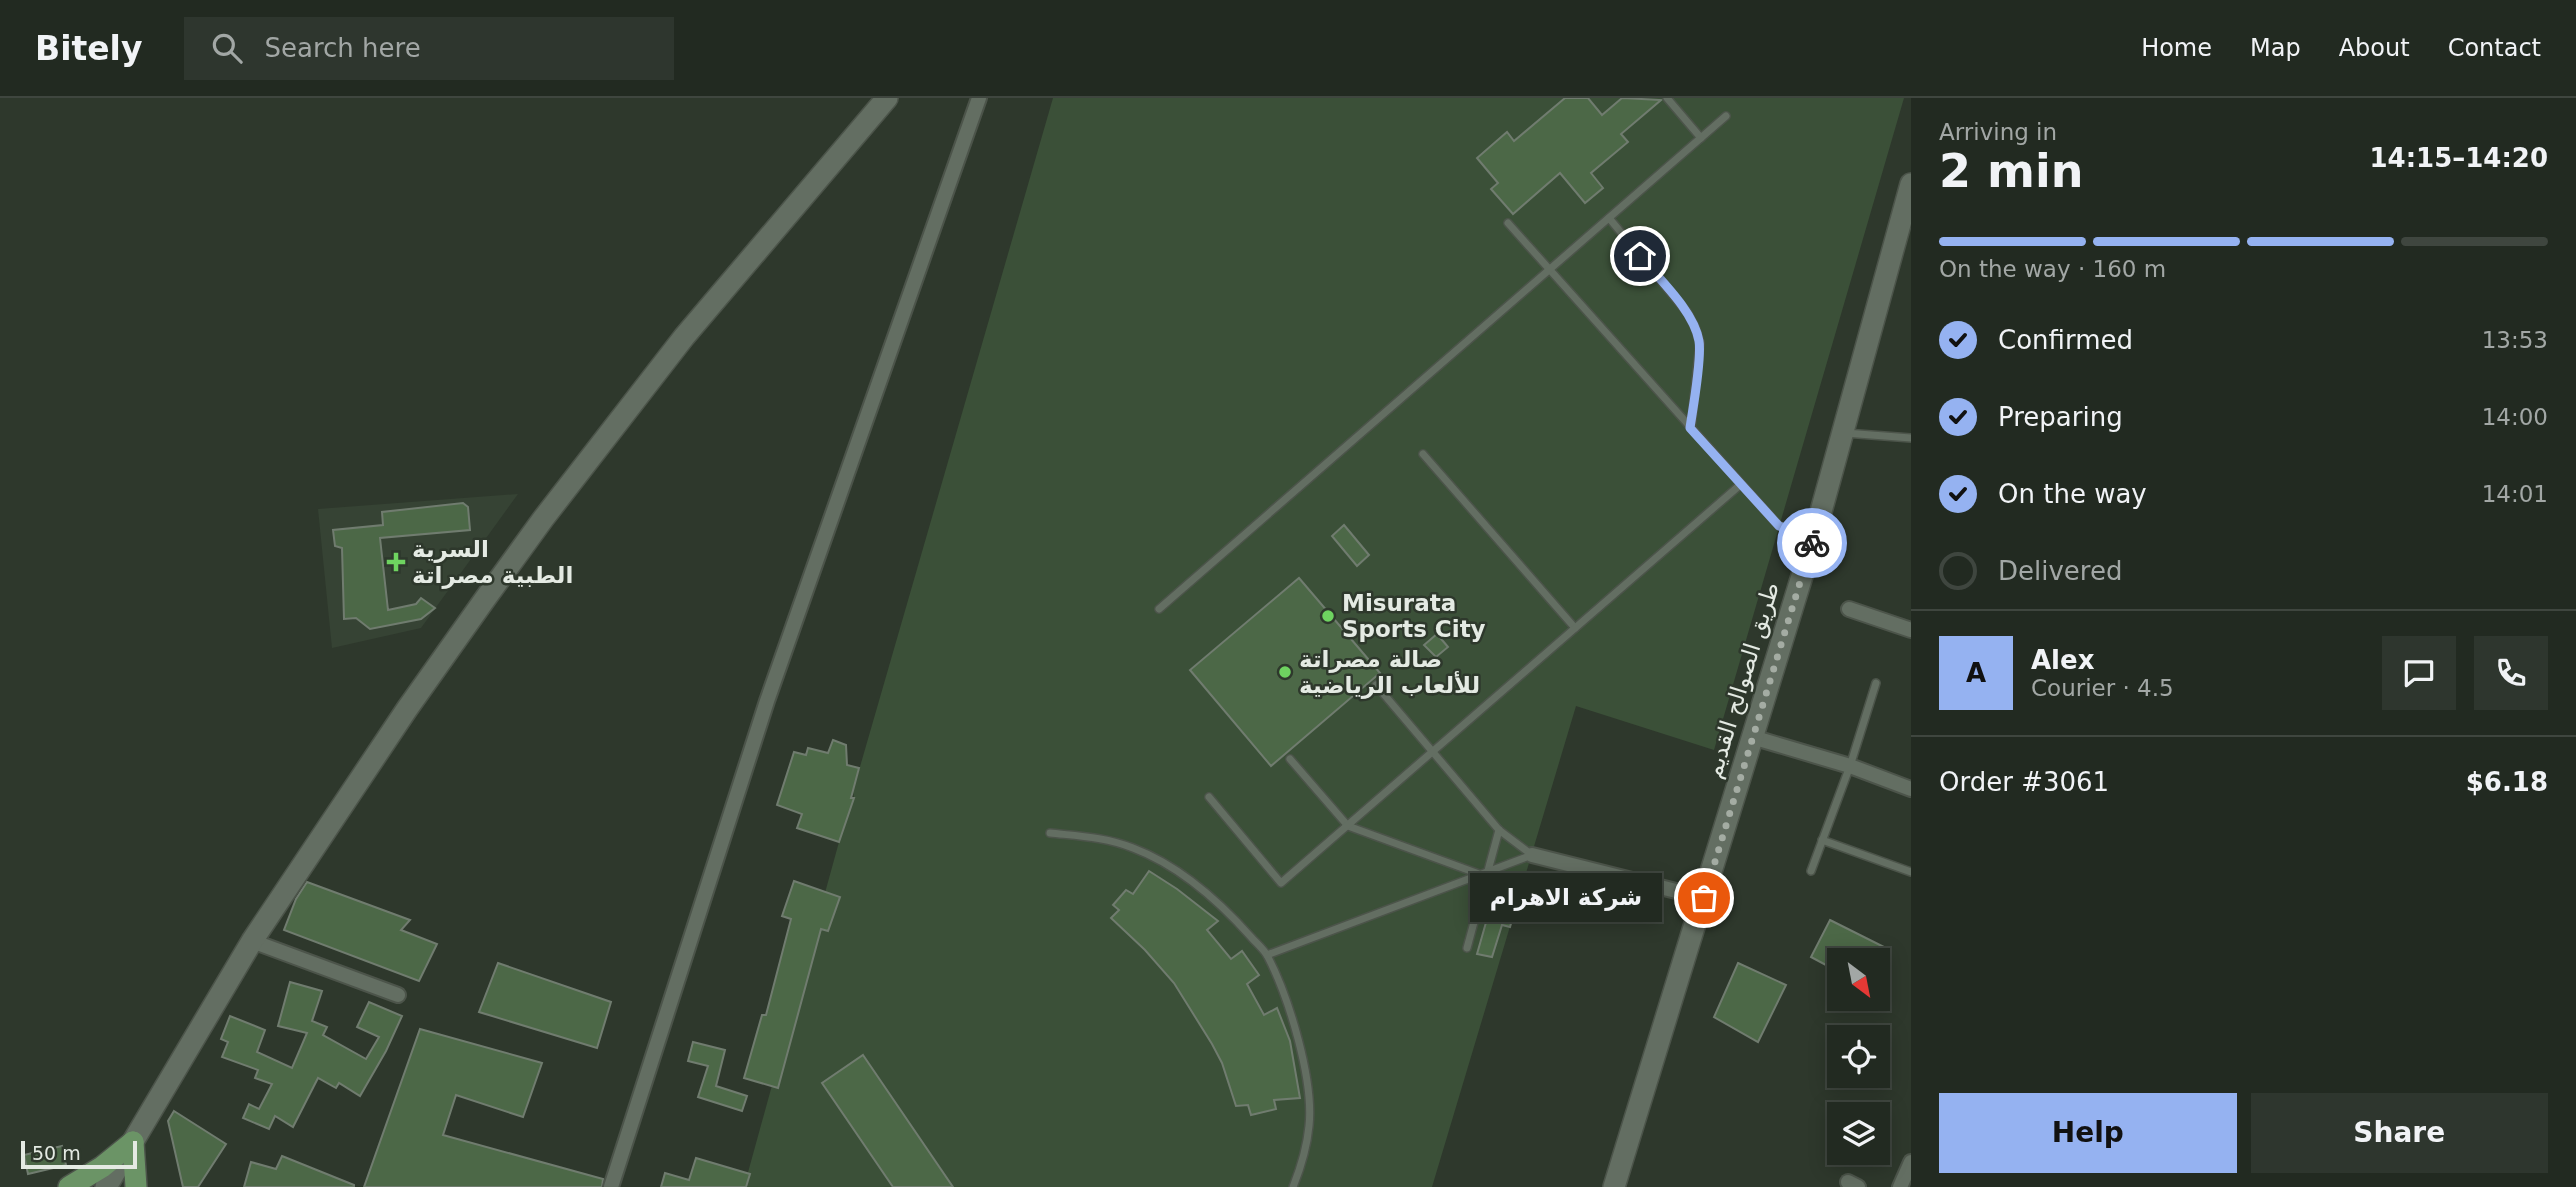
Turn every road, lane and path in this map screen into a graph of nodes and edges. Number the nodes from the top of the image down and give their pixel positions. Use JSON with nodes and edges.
{"nodes":[{"id":1,"x":887,"y":98,"type":"edge"},
{"id":2,"x":979,"y":98,"type":"edge"},
{"id":3,"x":1667,"y":98,"type":"edge"},
{"id":4,"x":1726,"y":116,"type":"dead end"},
{"id":5,"x":1701,"y":138,"type":"junction"},
{"id":6,"x":1911,"y":184,"type":"edge"},
{"id":7,"x":1609,"y":218,"type":"junction"},
{"id":8,"x":1508,"y":223,"type":"dead end"},
{"id":9,"x":1550,"y":269,"type":"junction"},
{"id":10,"x":1690,"y":428,"type":"junction"},
{"id":11,"x":1843,"y":432,"type":"junction"},
{"id":12,"x":1911,"y":438,"type":"edge"},
{"id":13,"x":1423,"y":454,"type":"dead end"},
{"id":14,"x":1740,"y":485,"type":"junction"},
{"id":15,"x":1814,"y":537,"type":"junction"},
{"id":16,"x":1159,"y":609,"type":"dead end"},
{"id":17,"x":1849,"y":609,"type":"dead end"},
{"id":18,"x":1575,"y":628,"type":"junction"},
{"id":19,"x":1911,"y":630,"type":"edge"},
{"id":20,"x":1876,"y":682,"type":"dead end"},
{"id":21,"x":1376,"y":685,"type":"dead end"},
{"id":22,"x":1752,"y":737,"type":"junction"},
{"id":23,"x":1432,"y":752,"type":"junction"},
{"id":24,"x":1290,"y":759,"type":"dead end"},
{"id":25,"x":1850,"y":766,"type":"junction"},
{"id":26,"x":1911,"y":789,"type":"edge"},
{"id":27,"x":1209,"y":797,"type":"dead end"},
{"id":28,"x":1348,"y":825,"type":"junction"},
{"id":29,"x":1499,"y":830,"type":"junction"},
{"id":30,"x":1050,"y":833,"type":"dead end"},
{"id":31,"x":1822,"y":840,"type":"junction"},
{"id":32,"x":1532,"y":855,"type":"junction"},
{"id":33,"x":1811,"y":872,"type":"dead end"},
{"id":34,"x":1911,"y":872,"type":"edge"},
{"id":35,"x":1484,"y":873,"type":"junction"},
{"id":36,"x":1704,"y":898,"type":"junction"},
{"id":37,"x":251,"y":941,"type":"junction"},
{"id":38,"x":1467,"y":948,"type":"dead end"},
{"id":39,"x":1267,"y":955,"type":"junction"},
{"id":40,"x":398,"y":995,"type":"dead end"},
{"id":41,"x":133,"y":1142,"type":"junction"},
{"id":42,"x":1911,"y":1162,"type":"edge"},
{"id":43,"x":69,"y":1187,"type":"edge"},
{"id":44,"x":106,"y":1187,"type":"edge"},
{"id":45,"x":136,"y":1187,"type":"edge"},
{"id":46,"x":611,"y":1187,"type":"edge"},
{"id":47,"x":1293,"y":1187,"type":"edge"},
{"id":48,"x":1614,"y":1187,"type":"edge"},
{"id":49,"x":1900,"y":1187,"type":"edge"}],
"edges":[{"from":1,"to":37,"type":"street"},
{"from":2,"to":46,"type":"street"},
{"from":3,"to":5,"type":"lane"},
{"from":4,"to":5,"type":"lane"},
{"from":5,"to":7,"type":"lane"},
{"from":6,"to":11,"type":"street","name":"طريق الصوالح القديم"},
{"from":7,"to":9,"type":"lane"},
{"from":7,"to":10,"type":"lane"},
{"from":8,"to":9,"type":"lane"},
{"from":9,"to":10,"type":"lane"},
{"from":9,"to":16,"type":"lane"},
{"from":10,"to":14,"type":"lane"},
{"from":11,"to":12,"type":"lane"},
{"from":11,"to":15,"type":"street","name":"طريق الصوالح القديم"},
{"from":13,"to":18,"type":"lane"},
{"from":14,"to":15,"type":"lane"},
{"from":14,"to":18,"type":"lane"},
{"from":15,"to":22,"type":"street","name":"طريق الصوالح القديم"},
{"from":17,"to":19,"type":"street"},
{"from":18,"to":23,"type":"lane"},
{"from":20,"to":25,"type":"lane"},
{"from":21,"to":23,"type":"lane"},
{"from":22,"to":25,"type":"street"},
{"from":22,"to":36,"type":"street","name":"طريق الصوالح القديم"},
{"from":23,"to":28,"type":"lane"},
{"from":23,"to":29,"type":"lane"},
{"from":24,"to":28,"type":"lane"},
{"from":25,"to":26,"type":"street"},
{"from":25,"to":31,"type":"lane"},
{"from":27,"to":28,"type":"lane"},
{"from":28,"to":35,"type":"lane"},
{"from":29,"to":32,"type":"lane"},
{"from":29,"to":35,"type":"lane"},
{"from":30,"to":39,"type":"lane"},
{"from":31,"to":33,"type":"lane"},
{"from":31,"to":34,"type":"lane"},
{"from":32,"to":35,"type":"lane"},
{"from":32,"to":36,"type":"street"},
{"from":35,"to":38,"type":"lane"},
{"from":35,"to":39,"type":"lane"},
{"from":36,"to":48,"type":"street","name":"طريق الصوالح القديم"},
{"from":37,"to":40,"type":"street"},
{"from":37,"to":41,"type":"street"},
{"from":39,"to":47,"type":"lane"},
{"from":41,"to":43,"type":"main road"},
{"from":41,"to":44,"type":"street"},
{"from":41,"to":45,"type":"main road"},
{"from":42,"to":49,"type":"street"}]}
